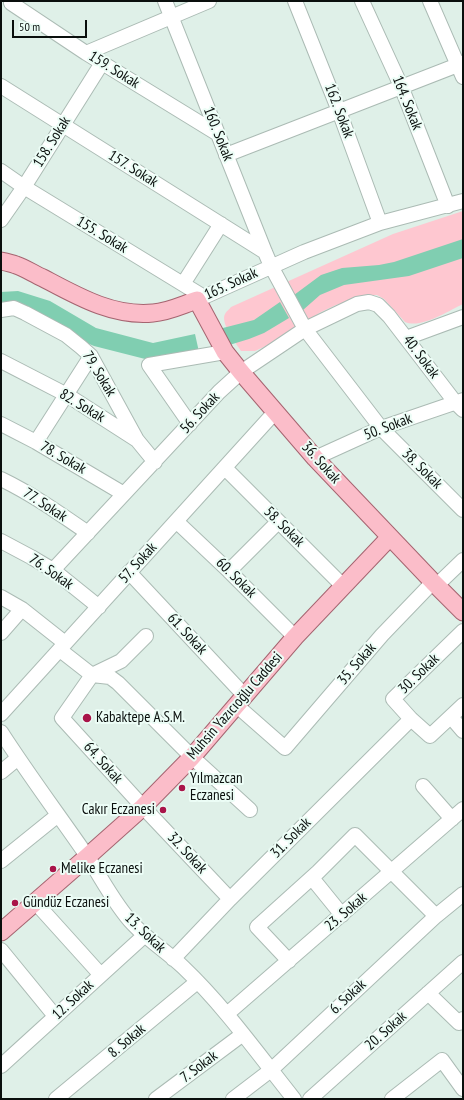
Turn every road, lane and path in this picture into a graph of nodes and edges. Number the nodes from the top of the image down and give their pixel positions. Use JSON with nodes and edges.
{"nodes":[{"id":1,"x":165,"y":1,"type":"edge"},
{"id":2,"x":209,"y":1,"type":"edge"},
{"id":3,"x":295,"y":1,"type":"edge"},
{"id":4,"x":362,"y":1,"type":"edge"},
{"id":5,"x":430,"y":1,"type":"edge"},
{"id":6,"x":10,"y":3,"type":"edge"},
{"id":7,"x":171,"y":16,"type":"junction"},
{"id":8,"x":86,"y":53,"type":"junction"},
{"id":9,"x":102,"y":63,"type":"junction"},
{"id":10,"x":461,"y":68,"type":"edge"},
{"id":11,"x":1,"y":86,"type":"edge"},
{"id":12,"x":401,"y":86,"type":"junction"},
{"id":13,"x":339,"y":112,"type":"junction"},
{"id":14,"x":63,"y":125,"type":"junction"},
{"id":15,"x":218,"y":134,"type":"junction"},
{"id":16,"x":226,"y":155,"type":"junction"},
{"id":17,"x":1,"y":171,"type":"edge"},
{"id":18,"x":24,"y":188,"type":"junction"},
{"id":19,"x":463,"y":202,"type":"edge"},
{"id":20,"x":448,"y":206,"type":"junction"},
{"id":21,"x":1,"y":220,"type":"edge"},
{"id":22,"x":380,"y":223,"type":"junction"},
{"id":23,"x":221,"y":224,"type":"junction"},
{"id":24,"x":265,"y":252,"type":"junction"},
{"id":25,"x":1,"y":261,"type":"edge"},
{"id":26,"x":271,"y":266,"type":"junction"},
{"id":27,"x":183,"y":284,"type":"junction"},
{"id":28,"x":200,"y":299,"type":"junction"},
{"id":29,"x":378,"y":305,"type":"joint"},
{"id":30,"x":1,"y":310,"type":"edge"},
{"id":31,"x":463,"y":317,"type":"edge"},
{"id":32,"x":306,"y":329,"type":"junction"},
{"id":33,"x":406,"y":338,"type":"junction"},
{"id":34,"x":225,"y":352,"type":"junction"},
{"id":35,"x":91,"y":356,"type":"junction"},
{"id":36,"x":1,"y":361,"type":"edge"},
{"id":37,"x":241,"y":372,"type":"junction"},
{"id":38,"x":67,"y":395,"type":"junction"},
{"id":39,"x":460,"y":404,"type":"edge"},
{"id":40,"x":275,"y":412,"type":"junction"},
{"id":41,"x":1,"y":424,"type":"edge"},
{"id":42,"x":190,"y":424,"type":"junction"},
{"id":43,"x":381,"y":428,"type":"junction"},
{"id":44,"x":137,"y":440,"type":"junction"},
{"id":45,"x":36,"y":442,"type":"junction"},
{"id":46,"x":315,"y":458,"type":"junction"},
{"id":47,"x":154,"y":462,"type":"junction"},
{"id":48,"x":225,"y":468,"type":"junction"},
{"id":49,"x":1,"y":479,"type":"edge"},
{"id":50,"x":124,"y":494,"type":"junction"},
{"id":51,"x":463,"y":510,"type":"edge"},
{"id":52,"x":176,"y":521,"type":"junction"},
{"id":53,"x":278,"y":522,"type":"junction"},
{"id":54,"x":88,"y":533,"type":"junction"},
{"id":55,"x":390,"y":537,"type":"junction"},
{"id":56,"x":1,"y":541,"type":"edge"},
{"id":57,"x":463,"y":560,"type":"edge"},
{"id":58,"x":53,"y":570,"type":"junction"},
{"id":59,"x":229,"y":571,"type":"junction"},
{"id":60,"x":129,"y":572,"type":"junction"},
{"id":61,"x":434,"y":584,"type":"junction"},
{"id":62,"x":343,"y":586,"type":"junction"},
{"id":63,"x":1,"y":597,"type":"edge"},
{"id":64,"x":99,"y":607,"type":"junction"},
{"id":65,"x":22,"y":609,"type":"junction"},
{"id":66,"x":463,"y":612,"type":"edge"},
{"id":67,"x":463,"y":631,"type":"edge"},
{"id":68,"x":1,"y":633,"type":"edge"},
{"id":69,"x":146,"y":636,"type":"dead end"},
{"id":70,"x":295,"y":637,"type":"junction"},
{"id":71,"x":62,"y":646,"type":"junction"},
{"id":72,"x":92,"y":675,"type":"junction"},
{"id":73,"x":240,"y":700,"type":"junction"},
{"id":74,"x":463,"y":705,"type":"edge"},
{"id":75,"x":1,"y":714,"type":"edge"},
{"id":76,"x":451,"y":717,"type":"junction"},
{"id":77,"x":411,"y":719,"type":"junction"},
{"id":78,"x":463,"y":731,"type":"edge"},
{"id":79,"x":1,"y":732,"type":"edge"},
{"id":80,"x":285,"y":748,"type":"joint"},
{"id":81,"x":192,"y":757,"type":"junction"},
{"id":82,"x":18,"y":758,"type":"junction"},
{"id":83,"x":1,"y":772,"type":"edge"},
{"id":84,"x":423,"y":786,"type":"dead end"},
{"id":85,"x":143,"y":807,"type":"junction"},
{"id":86,"x":463,"y":809,"type":"edge"},
{"id":87,"x":250,"y":810,"type":"dead end"},
{"id":88,"x":58,"y":815,"type":"junction"},
{"id":89,"x":452,"y":819,"type":"junction"},
{"id":90,"x":87,"y":857,"type":"junction"},
{"id":91,"x":1,"y":861,"type":"edge"},
{"id":92,"x":392,"y":872,"type":"junction"},
{"id":93,"x":312,"y":878,"type":"junction"},
{"id":94,"x":463,"y":894,"type":"edge"},
{"id":95,"x":230,"y":899,"type":"junction"},
{"id":96,"x":35,"y":902,"type":"junction"},
{"id":97,"x":342,"y":915,"type":"junction"},
{"id":98,"x":436,"y":916,"type":"junction"},
{"id":99,"x":1,"y":932,"type":"edge"},
{"id":100,"x":145,"y":934,"type":"junction"},
{"id":101,"x":1,"y":950,"type":"edge"},
{"id":102,"x":173,"y":959,"type":"junction"},
{"id":103,"x":289,"y":962,"type":"junction"},
{"id":104,"x":463,"y":962,"type":"edge"},
{"id":105,"x":100,"y":974,"type":"junction"},
{"id":106,"x":197,"y":982,"type":"junction"},
{"id":107,"x":428,"y":994,"type":"junction"},
{"id":108,"x":227,"y":1014,"type":"junction"},
{"id":109,"x":55,"y":1016,"type":"junction"},
{"id":110,"x":461,"y":1021,"type":"edge"},
{"id":111,"x":243,"y":1034,"type":"junction"},
{"id":112,"x":1,"y":1066,"type":"edge"},
{"id":113,"x":270,"y":1070,"type":"junction"},
{"id":114,"x":462,"y":1086,"type":"edge"},
{"id":115,"x":56,"y":1099,"type":"edge"},
{"id":116,"x":156,"y":1099,"type":"edge"},
{"id":117,"x":233,"y":1099,"type":"edge"},
{"id":118,"x":294,"y":1099,"type":"edge"},
{"id":119,"x":310,"y":1099,"type":"edge"},
{"id":120,"x":392,"y":1099,"type":"edge"}],
"edges":[{"from":1,"to":7,"type":"street","name":"160. Sokak"},
{"from":2,"to":7,"type":"street"},
{"from":3,"to":13,"type":"street","name":"162. Sokak"},
{"from":4,"to":12,"type":"street","name":"164. Sokak"},
{"from":5,"to":10,"type":"street"},
{"from":6,"to":8,"type":"street","name":"159. Sokak"},
{"from":7,"to":8,"type":"street"},
{"from":7,"to":15,"type":"street","name":"160. Sokak"},
{"from":8,"to":9,"type":"street","name":"159. Sokak"},
{"from":9,"to":14,"type":"street","name":"158. Sokak"},
{"from":9,"to":15,"type":"street","name":"159. Sokak"},
{"from":10,"to":12,"type":"street"},
{"from":11,"to":14,"type":"street","name":"157. Sokak"},
{"from":12,"to":13,"type":"street"},
{"from":12,"to":20,"type":"street","name":"164. Sokak"},
{"from":13,"to":16,"type":"street"},
{"from":13,"to":22,"type":"street","name":"162. Sokak"},
{"from":14,"to":18,"type":"street","name":"158. Sokak"},
{"from":14,"to":23,"type":"street","name":"157. Sokak"},
{"from":15,"to":16,"type":"street","name":"160. Sokak"},
{"from":16,"to":24,"type":"street","name":"160. Sokak"},
{"from":17,"to":18,"type":"street","name":"155. Sokak"},
{"from":18,"to":21,"type":"street","name":"158. Sokak"},
{"from":18,"to":27,"type":"street","name":"155. Sokak"},
{"from":19,"to":20,"type":"street","name":"165. Sokak"},
{"from":20,"to":22,"type":"street","name":"165. Sokak"},
{"from":22,"to":26,"type":"street","name":"165. Sokak"},
{"from":23,"to":24,"type":"street","name":"157. Sokak"},
{"from":23,"to":27,"type":"street"},
{"from":24,"to":26,"type":"street","name":"160. Sokak"},
{"from":25,"to":28,"type":"main road","name":"165. Sokak"},
{"from":26,"to":28,"type":"street","name":"165. Sokak"},
{"from":26,"to":32,"type":"street","name":"160. Sokak"},
{"from":27,"to":28,"type":"street","name":"155. Sokak"},
{"from":28,"to":34,"type":"main road","name":"36. Sokak"},
{"from":29,"to":32,"type":"street","name":"56. Sokak"},
{"from":29,"to":33,"type":"street","name":"40. Sokak"},
{"from":30,"to":35,"type":"street","name":"79. Sokak"},
{"from":31,"to":33,"type":"street"},
{"from":32,"to":37,"type":"street","name":"56. Sokak"},
{"from":32,"to":43,"type":"street","name":"38. Sokak"},
{"from":33,"to":39,"type":"street","name":"40. Sokak"},
{"from":34,"to":37,"type":"main road","name":"36. Sokak"},
{"from":34,"to":42,"type":"street"},
{"from":35,"to":38,"type":"street"},
{"from":35,"to":44,"type":"street","name":"79. Sokak"},
{"from":36,"to":38,"type":"street","name":"82. Sokak"},
{"from":37,"to":40,"type":"main road","name":"36. Sokak"},
{"from":37,"to":42,"type":"street","name":"56. Sokak"},
{"from":38,"to":44,"type":"street","name":"82. Sokak"},
{"from":38,"to":45,"type":"street"},
{"from":39,"to":43,"type":"street","name":"50. Sokak"},
{"from":40,"to":46,"type":"main road","name":"36. Sokak"},
{"from":40,"to":48,"type":"street","name":"57. Sokak"},
{"from":41,"to":45,"type":"street","name":"78. Sokak"},
{"from":42,"to":47,"type":"street","name":"56. Sokak"},
{"from":43,"to":46,"type":"street","name":"50. Sokak"},
{"from":43,"to":51,"type":"street","name":"38. Sokak"},
{"from":44,"to":47,"type":"street","name":"82. Sokak"},
{"from":45,"to":50,"type":"street","name":"78. Sokak"},
{"from":46,"to":55,"type":"main road","name":"36. Sokak"},
{"from":47,"to":50,"type":"street","name":"56. Sokak"},
{"from":48,"to":52,"type":"street","name":"57. Sokak"},
{"from":48,"to":53,"type":"street","name":"58. Sokak"},
{"from":49,"to":54,"type":"street","name":"77. Sokak"},
{"from":50,"to":54,"type":"street","name":"56. Sokak"},
{"from":52,"to":59,"type":"street","name":"60. Sokak"},
{"from":52,"to":60,"type":"street","name":"57. Sokak"},
{"from":53,"to":59,"type":"street"},
{"from":53,"to":62,"type":"street","name":"58. Sokak"},
{"from":54,"to":58,"type":"street","name":"56. Sokak"},
{"from":55,"to":61,"type":"main road","name":"36. Sokak"},
{"from":55,"to":62,"type":"main road","name":"Muhsin Yazıcıoğlu Caddesi"},
{"from":56,"to":58,"type":"street","name":"76. Sokak"},
{"from":57,"to":61,"type":"street","name":"35. Sokak"},
{"from":58,"to":64,"type":"street","name":"76. Sokak"},
{"from":59,"to":70,"type":"street","name":"60. Sokak"},
{"from":60,"to":64,"type":"street","name":"57. Sokak"},
{"from":60,"to":73,"type":"street","name":"61. Sokak"},
{"from":61,"to":66,"type":"main road","name":"36. Sokak"},
{"from":61,"to":80,"type":"street","name":"35. Sokak"},
{"from":62,"to":70,"type":"main road","name":"Muhsin Yazıcıoğlu Caddesi"},
{"from":63,"to":65,"type":"street"},
{"from":64,"to":71,"type":"street","name":"57. Sokak"},
{"from":65,"to":68,"type":"street"},
{"from":65,"to":71,"type":"street"},
{"from":67,"to":77,"type":"street","name":"30. Sokak"},
{"from":69,"to":72,"type":"street"},
{"from":70,"to":73,"type":"main road","name":"Muhsin Yazıcıoğlu Caddesi"},
{"from":71,"to":72,"type":"street"},
{"from":71,"to":75,"type":"street","name":"57. Sokak"},
{"from":72,"to":81,"type":"street"},
{"from":72,"to":85,"type":"street","name":"64. Sokak"},
{"from":73,"to":80,"type":"street","name":"61. Sokak"},
{"from":73,"to":81,"type":"main road","name":"Muhsin Yazıcıoğlu Caddesi"},
{"from":74,"to":76,"type":"street"},
{"from":76,"to":77,"type":"street"},
{"from":76,"to":78,"type":"street"},
{"from":77,"to":95,"type":"street","name":"31. Sokak"},
{"from":79,"to":82,"type":"street","name":"13. Sokak"},
{"from":81,"to":85,"type":"main road","name":"Muhsin Yazıcıoğlu Caddesi"},
{"from":81,"to":87,"type":"street"},
{"from":82,"to":83,"type":"street"},
{"from":82,"to":88,"type":"street","name":"13. Sokak"},
{"from":84,"to":89,"type":"street"},
{"from":85,"to":90,"type":"main road","name":"Muhsin Yazıcıoğlu Caddesi"},
{"from":85,"to":95,"type":"street","name":"32. Sokak"},
{"from":86,"to":89,"type":"street","name":"23. Sokak"},
{"from":88,"to":90,"type":"street","name":"13. Sokak"},
{"from":88,"to":91,"type":"street"},
{"from":89,"to":92,"type":"street","name":"23. Sokak"},
{"from":90,"to":96,"type":"main road","name":"Muhsin Yazıcıoğlu Caddesi"},
{"from":90,"to":100,"type":"street","name":"13. Sokak"},
{"from":92,"to":93,"type":"street"},
{"from":92,"to":97,"type":"street","name":"23. Sokak"},
{"from":92,"to":98,"type":"street"},
{"from":93,"to":97,"type":"street"},
{"from":93,"to":103,"type":"street"},
{"from":94,"to":98,"type":"street","name":"6. Sokak"},
{"from":95,"to":102,"type":"street","name":"31. Sokak"},
{"from":96,"to":99,"type":"main road","name":"Muhsin Yazıcıoğlu Caddesi"},
{"from":96,"to":105,"type":"street"},
{"from":97,"to":103,"type":"street","name":"23. Sokak"},
{"from":98,"to":113,"type":"street","name":"6. Sokak"},
{"from":100,"to":102,"type":"street","name":"13. Sokak"},
{"from":100,"to":105,"type":"street","name":"12. Sokak"},
{"from":101,"to":109,"type":"street"},
{"from":102,"to":106,"type":"street","name":"13. Sokak"},
{"from":103,"to":108,"type":"street","name":"23. Sokak"},
{"from":104,"to":107,"type":"street","name":"20. Sokak"},
{"from":105,"to":109,"type":"street","name":"12. Sokak"},
{"from":106,"to":108,"type":"street","name":"13. Sokak"},
{"from":106,"to":115,"type":"street","name":"8. Sokak"},
{"from":107,"to":110,"type":"street"},
{"from":107,"to":119,"type":"street","name":"20. Sokak"},
{"from":108,"to":111,"type":"street","name":"13. Sokak"},
{"from":109,"to":112,"type":"street","name":"12. Sokak"},
{"from":111,"to":113,"type":"street","name":"13. Sokak"},
{"from":111,"to":116,"type":"street","name":"7. Sokak"},
{"from":113,"to":117,"type":"street","name":"6. Sokak"},
{"from":113,"to":118,"type":"street","name":"13. Sokak"},
{"from":114,"to":120,"type":"street"}]}
